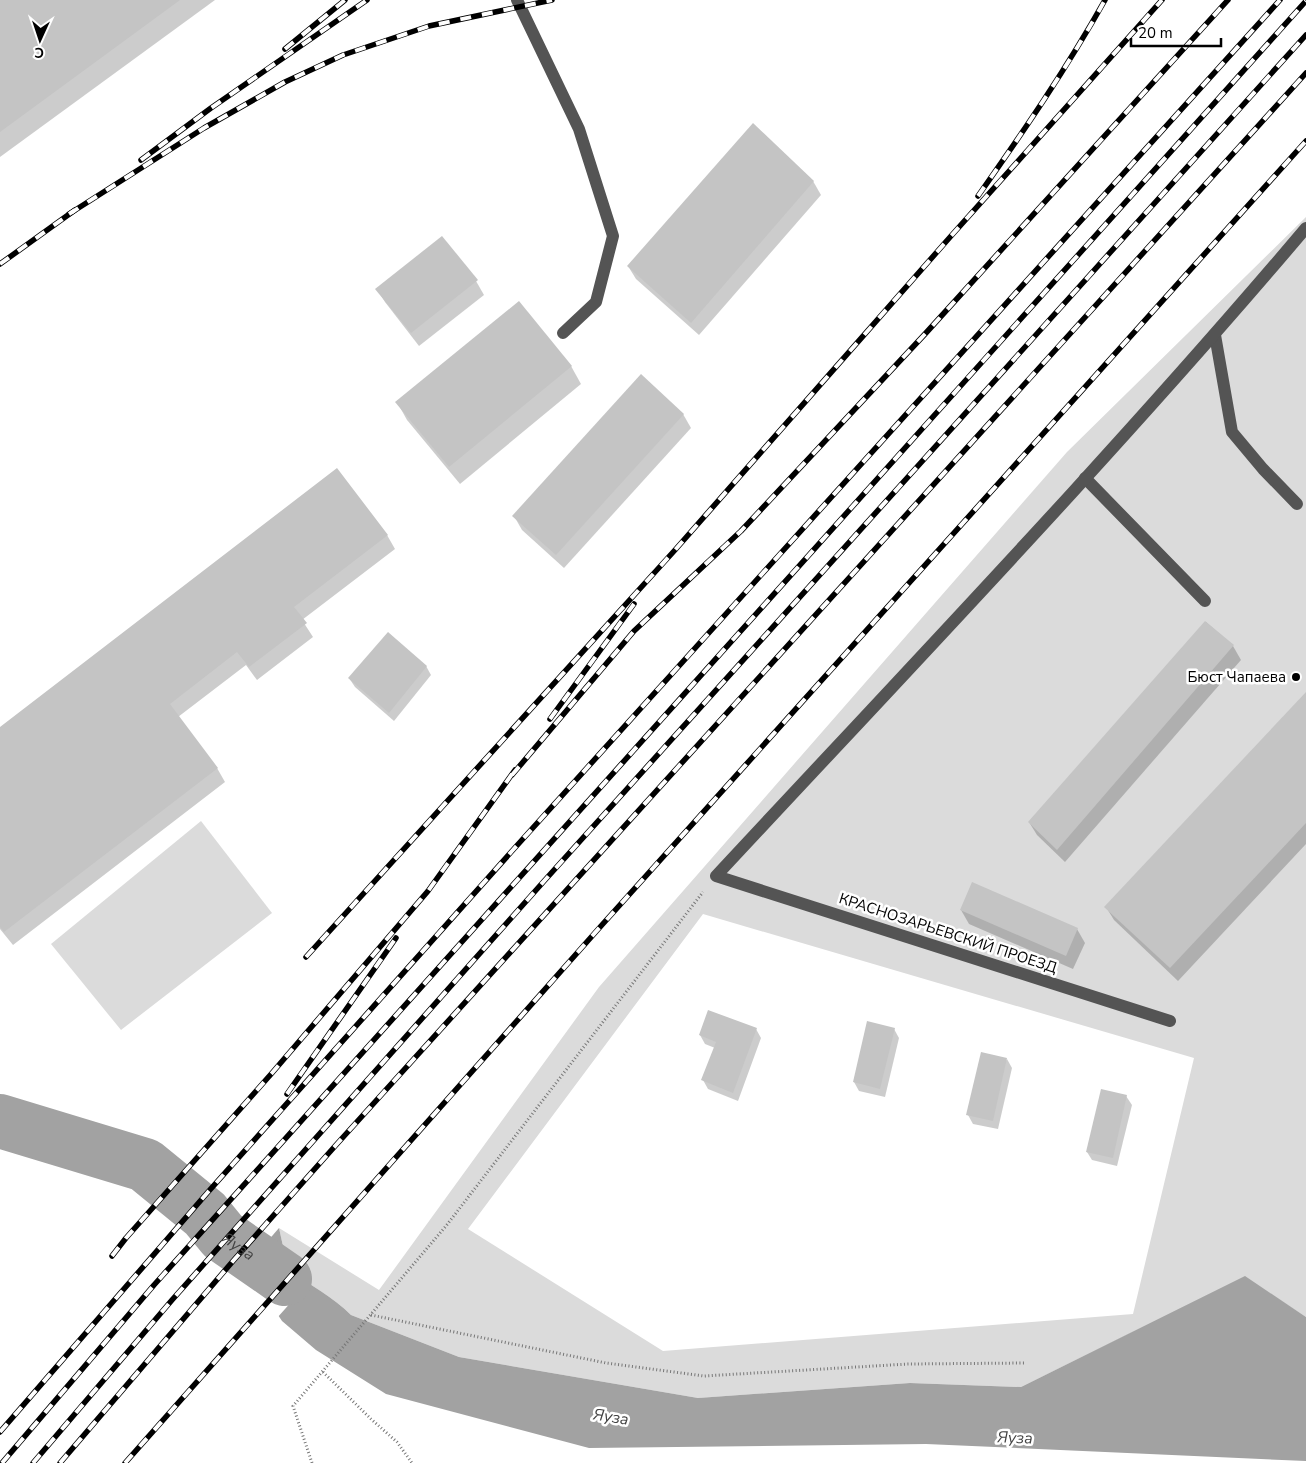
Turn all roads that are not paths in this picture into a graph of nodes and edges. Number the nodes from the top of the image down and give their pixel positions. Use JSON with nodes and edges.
{"nodes":[{"id":1,"x":517,"y":0,"type":"edge"},
{"id":2,"x":1306,"y":228,"type":"edge"},
{"id":3,"x":563,"y":333,"type":"dead end"},
{"id":4,"x":1215,"y":335,"type":"junction"},
{"id":5,"x":1085,"y":478,"type":"junction"},
{"id":6,"x":1297,"y":504,"type":"dead end"},
{"id":7,"x":1205,"y":600,"type":"dead end"},
{"id":8,"x":1170,"y":1021,"type":"dead end"}],
"edges":[{"from":1,"to":3,"type":"street"},
{"from":2,"to":4,"type":"street"},
{"from":4,"to":5,"type":"street"},
{"from":4,"to":6,"type":"street"},
{"from":5,"to":7,"type":"street"},
{"from":5,"to":8,"type":"street","name":"КРАСНОЗАРЬЕВСКИЙ ПРОЕЗД"}]}
